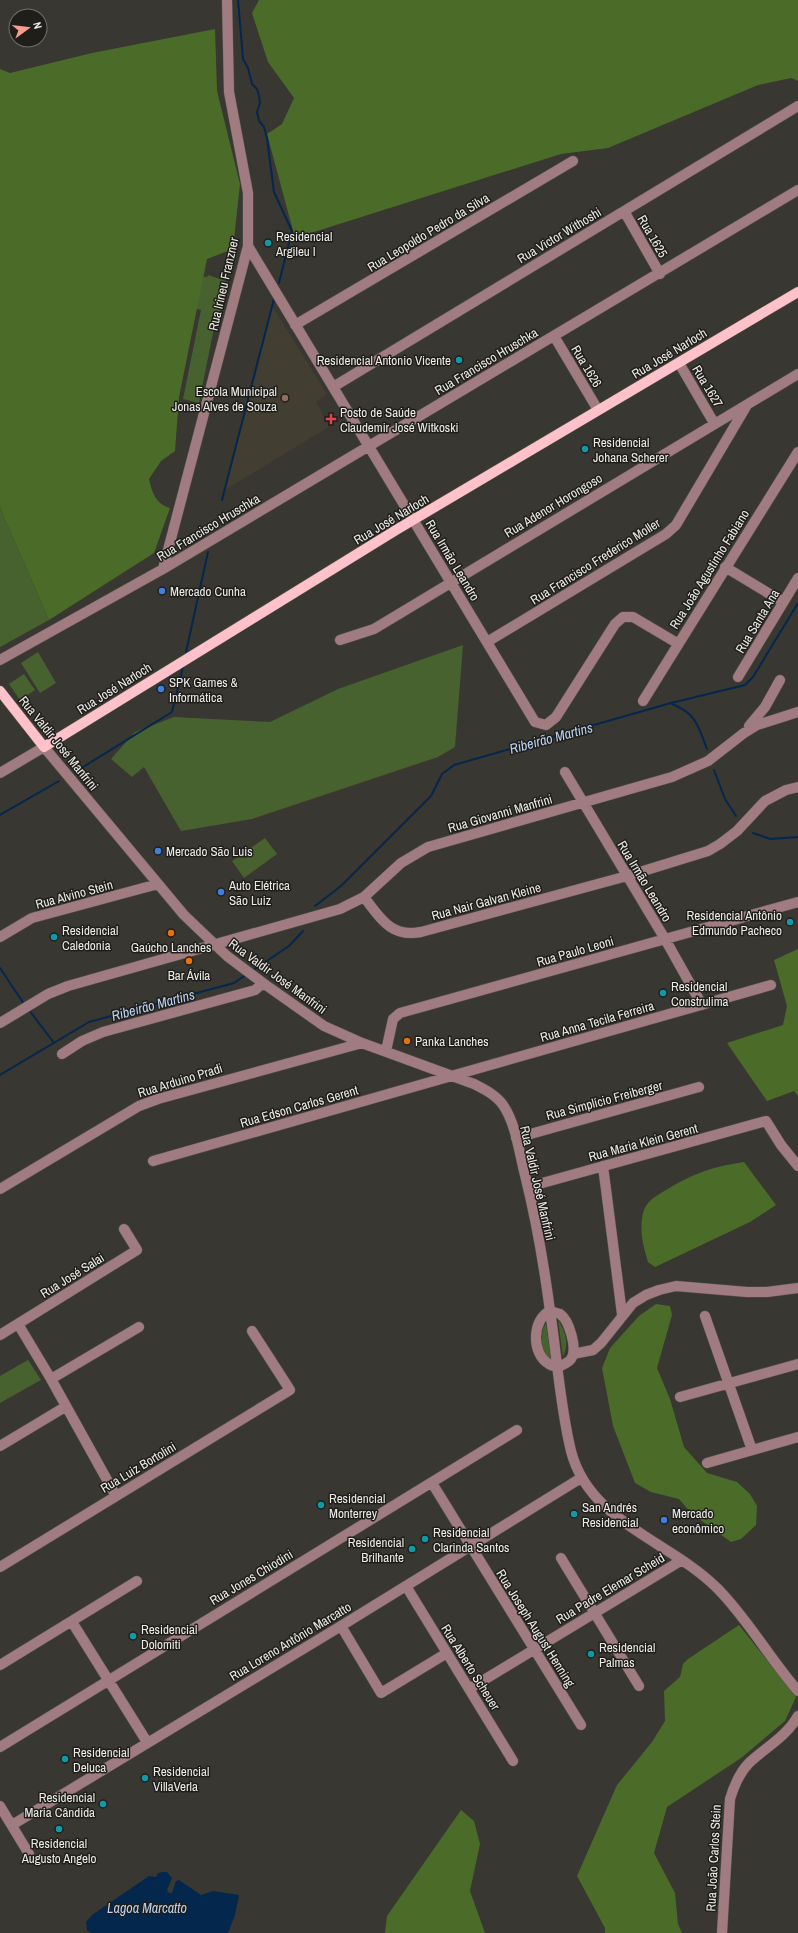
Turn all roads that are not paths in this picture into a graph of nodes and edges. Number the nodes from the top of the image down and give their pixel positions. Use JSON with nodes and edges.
{"nodes":[{"id":1,"x":226,"y":0,"type":"edge"},
{"id":2,"x":798,"y":106,"type":"edge"},
{"id":3,"x":573,"y":161,"type":"dead end"},
{"id":4,"x":798,"y":190,"type":"edge"},
{"id":5,"x":624,"y":211,"type":"junction"},
{"id":6,"x":248,"y":246,"type":"junction"},
{"id":7,"x":660,"y":274,"type":"junction"},
{"id":8,"x":798,"y":292,"type":"edge"},
{"id":9,"x":295,"y":325,"type":"junction"},
{"id":10,"x":554,"y":336,"type":"junction"},
{"id":11,"x":678,"y":363,"type":"junction"},
{"id":12,"x":798,"y":374,"type":"edge"},
{"id":13,"x":333,"y":387,"type":"junction"},
{"id":14,"x":749,"y":402,"type":"junction"},
{"id":15,"x":598,"y":410,"type":"junction"},
{"id":16,"x":714,"y":423,"type":"junction"},
{"id":17,"x":368,"y":446,"type":"junction"},
{"id":18,"x":798,"y":452,"type":"edge"},
{"id":19,"x":413,"y":520,"type":"junction"},
{"id":20,"x":725,"y":567,"type":"junction"},
{"id":21,"x":163,"y":569,"type":"junction"},
{"id":22,"x":798,"y":578,"type":"edge"},
{"id":23,"x":451,"y":582,"type":"junction"},
{"id":24,"x":783,"y":602,"type":"junction"},
{"id":25,"x":340,"y":640,"type":"dead end"},
{"id":26,"x":487,"y":642,"type":"junction"},
{"id":27,"x":677,"y":643,"type":"junction"},
{"id":28,"x":0,"y":660,"type":"edge"},
{"id":29,"x":738,"y":677,"type":"dead end"},
{"id":30,"x":780,"y":680,"type":"dead end"},
{"id":31,"x":0,"y":691,"type":"edge"},
{"id":32,"x":643,"y":701,"type":"dead end"},
{"id":33,"x":798,"y":712,"type":"edge"},
{"id":34,"x":744,"y":733,"type":"junction"},
{"id":35,"x":44,"y":747,"type":"junction"},
{"id":36,"x":565,"y":772,"type":"dead end"},
{"id":37,"x":0,"y":773,"type":"edge"},
{"id":38,"x":798,"y":787,"type":"edge"},
{"id":39,"x":584,"y":803,"type":"junction"},
{"id":40,"x":627,"y":876,"type":"junction"},
{"id":41,"x":158,"y":884,"type":"junction"},
{"id":42,"x":364,"y":897,"type":"junction"},
{"id":43,"x":798,"y":902,"type":"edge"},
{"id":44,"x":0,"y":937,"type":"edge"},
{"id":45,"x":665,"y":939,"type":"junction"},
{"id":46,"x":214,"y":945,"type":"junction"},
{"id":47,"x":263,"y":983,"type":"junction"},
{"id":48,"x":771,"y":985,"type":"dead end"},
{"id":49,"x":702,"y":1005,"type":"junction"},
{"id":50,"x":0,"y":1023,"type":"edge"},
{"id":51,"x":362,"y":1043,"type":"junction"},
{"id":52,"x":386,"y":1051,"type":"junction"},
{"id":53,"x":62,"y":1054,"type":"dead end"},
{"id":54,"x":452,"y":1076,"type":"junction"},
{"id":55,"x":699,"y":1087,"type":"dead end"},
{"id":56,"x":516,"y":1138,"type":"junction"},
{"id":57,"x":153,"y":1161,"type":"dead end"},
{"id":58,"x":603,"y":1166,"type":"junction"},
{"id":59,"x":798,"y":1166,"type":"edge"},
{"id":60,"x":528,"y":1186,"type":"junction"},
{"id":61,"x":0,"y":1189,"type":"edge"},
{"id":62,"x":124,"y":1229,"type":"dead end"},
{"id":63,"x":798,"y":1288,"type":"edge"},
{"id":64,"x":550,"y":1311,"type":"junction"},
{"id":65,"x":622,"y":1314,"type":"junction"},
{"id":66,"x":705,"y":1316,"type":"dead end"},
{"id":67,"x":18,"y":1324,"type":"junction"},
{"id":68,"x":139,"y":1327,"type":"dead end"},
{"id":69,"x":252,"y":1331,"type":"dead end"},
{"id":70,"x":0,"y":1335,"type":"edge"},
{"id":71,"x":573,"y":1354,"type":"junction"},
{"id":72,"x":798,"y":1364,"type":"edge"},
{"id":73,"x":558,"y":1367,"type":"junction"},
{"id":74,"x":51,"y":1380,"type":"junction"},
{"id":75,"x":729,"y":1383,"type":"junction"},
{"id":76,"x":680,"y":1397,"type":"dead end"},
{"id":77,"x":66,"y":1407,"type":"junction"},
{"id":78,"x":517,"y":1430,"type":"dead end"},
{"id":79,"x":798,"y":1437,"type":"edge"},
{"id":80,"x":0,"y":1446,"type":"edge"},
{"id":81,"x":752,"y":1450,"type":"junction"},
{"id":82,"x":707,"y":1463,"type":"dead end"},
{"id":83,"x":581,"y":1478,"type":"junction"},
{"id":84,"x":432,"y":1483,"type":"junction"},
{"id":85,"x":116,"y":1496,"type":"junction"},
{"id":86,"x":470,"y":1546,"type":"junction"},
{"id":87,"x":561,"y":1558,"type":"dead end"},
{"id":88,"x":682,"y":1560,"type":"junction"},
{"id":89,"x":0,"y":1567,"type":"edge"},
{"id":90,"x":137,"y":1581,"type":"dead end"},
{"id":91,"x":406,"y":1586,"type":"junction"},
{"id":92,"x":594,"y":1613,"type":"junction"},
{"id":93,"x":72,"y":1622,"type":"junction"},
{"id":94,"x":341,"y":1626,"type":"junction"},
{"id":95,"x":535,"y":1649,"type":"junction"},
{"id":96,"x":447,"y":1653,"type":"junction"},
{"id":97,"x":0,"y":1666,"type":"edge"},
{"id":98,"x":108,"y":1679,"type":"junction"},
{"id":99,"x":639,"y":1686,"type":"dead end"},
{"id":100,"x":470,"y":1689,"type":"junction"},
{"id":101,"x":798,"y":1691,"type":"edge"},
{"id":102,"x":798,"y":1716,"type":"edge"},
{"id":103,"x":581,"y":1725,"type":"dead end"},
{"id":104,"x":147,"y":1742,"type":"junction"},
{"id":105,"x":0,"y":1746,"type":"edge"},
{"id":106,"x":513,"y":1761,"type":"dead end"},
{"id":107,"x":0,"y":1806,"type":"edge"},
{"id":108,"x":12,"y":1825,"type":"junction"},
{"id":109,"x":29,"y":1854,"type":"dead end"},
{"id":110,"x":722,"y":1933,"type":"edge"}],
"edges":[{"from":1,"to":6,"type":"street","name":"Rua Irineu Franzner"},
{"from":2,"to":5,"type":"street","name":"Rua Victor Withoshi"},
{"from":3,"to":9,"type":"street","name":"Rua Leopoldo Pedro da Silva"},
{"from":4,"to":7,"type":"street","name":"Rua Francisco Hruschka"},
{"from":5,"to":7,"type":"street","name":"Rua 1625"},
{"from":5,"to":13,"type":"street","name":"Rua Victor Withoshi"},
{"from":6,"to":9,"type":"street","name":"Rua Irmão Leandro"},
{"from":6,"to":21,"type":"street","name":"Rua Irineu Franzner"},
{"from":7,"to":10,"type":"street","name":"Rua Francisco Hruschka"},
{"from":8,"to":11,"type":"main road","name":"Rua José Narloch"},
{"from":9,"to":13,"type":"street","name":"Rua Irmão Leandro"},
{"from":10,"to":15,"type":"street","name":"Rua 1626"},
{"from":10,"to":17,"type":"street","name":"Rua Francisco Hruschka"},
{"from":11,"to":15,"type":"main road","name":"Rua José Narloch"},
{"from":11,"to":16,"type":"street","name":"Rua 1627"},
{"from":12,"to":14,"type":"street","name":"Rua Adenor Horongoso"},
{"from":13,"to":17,"type":"street","name":"Rua Irmão Leandro"},
{"from":14,"to":16,"type":"street","name":"Rua Adenor Horongoso"},
{"from":14,"to":26,"type":"street","name":"Rua Francisco Frederico Moller"},
{"from":15,"to":19,"type":"main road","name":"Rua José Narloch"},
{"from":16,"to":23,"type":"street","name":"Rua Adenor Horongoso"},
{"from":17,"to":19,"type":"street","name":"Rua Irmão Leandro"},
{"from":17,"to":21,"type":"street","name":"Rua Francisco Hruschka"},
{"from":18,"to":20,"type":"street","name":"Rua João Agustinho Fabiano"},
{"from":19,"to":23,"type":"street","name":"Rua Irmão Leandro"},
{"from":19,"to":35,"type":"main road","name":"Rua José Narloch"},
{"from":20,"to":24,"type":"street"},
{"from":20,"to":27,"type":"street","name":"Rua João Agustinho Fabiano"},
{"from":21,"to":28,"type":"street","name":"Rua Francisco Hruschka"},
{"from":22,"to":24,"type":"street","name":"Rua Santa Ana"},
{"from":23,"to":25,"type":"street","name":"Rua Adenor Horongoso"},
{"from":23,"to":26,"type":"street","name":"Rua Irmão Leandro"},
{"from":24,"to":29,"type":"street","name":"Rua Santa Ana"},
{"from":26,"to":27,"type":"street","name":"Rua Irmão Leandro"},
{"from":27,"to":32,"type":"street","name":"Rua João Agustinho Fabiano"},
{"from":30,"to":34,"type":"street"},
{"from":31,"to":35,"type":"main road","name":"Rua Valdir José Manfrini"},
{"from":33,"to":34,"type":"street","name":"Rua Giovanni Manfrini"},
{"from":34,"to":39,"type":"street","name":"Rua Giovanni Manfrini"},
{"from":35,"to":37,"type":"street","name":"Rua José Narloch"},
{"from":35,"to":41,"type":"street","name":"Rua Valdir José Manfrini"},
{"from":36,"to":39,"type":"street","name":"Rua Irmão Leandro"},
{"from":38,"to":40,"type":"street","name":"Rua Nair Galvan Kleine"},
{"from":39,"to":40,"type":"street","name":"Rua Irmão Leandro"},
{"from":39,"to":42,"type":"street","name":"Rua Giovanni Manfrini"},
{"from":40,"to":42,"type":"street","name":"Rua Nair Galvan Kleine"},
{"from":40,"to":45,"type":"street","name":"Rua Irmão Leandro"},
{"from":41,"to":44,"type":"street","name":"Rua Alvino Stein"},
{"from":41,"to":46,"type":"street","name":"Rua Valdir José Manfrini"},
{"from":42,"to":46,"type":"street","name":"Rua Giovanni Manfrini"},
{"from":43,"to":45,"type":"street","name":"Rua Paulo Leoni"},
{"from":45,"to":49,"type":"street","name":"Rua Irmão Leandro"},
{"from":45,"to":52,"type":"street","name":"Rua Paulo Leoni"},
{"from":46,"to":47,"type":"street","name":"Rua Valdir José Manfrini"},
{"from":46,"to":50,"type":"street","name":"Rua Giovanni Manfrini"},
{"from":47,"to":51,"type":"street","name":"Rua Valdir José Manfrini"},
{"from":47,"to":53,"type":"street"},
{"from":48,"to":49,"type":"street","name":"Rua Anna Tecila Ferreira"},
{"from":49,"to":54,"type":"street","name":"Rua Anna Tecila Ferreira"},
{"from":51,"to":52,"type":"street","name":"Rua Valdir José Manfrini"},
{"from":51,"to":61,"type":"street","name":"Rua Arduino Pradi"},
{"from":52,"to":54,"type":"street","name":"Rua Valdir José Manfrini"},
{"from":54,"to":56,"type":"street","name":"Rua Valdir José Manfrini"},
{"from":54,"to":57,"type":"street","name":"Rua Edson Carlos Gerent"},
{"from":55,"to":56,"type":"street","name":"Rua Simplício Freiberger"},
{"from":56,"to":60,"type":"street","name":"Rua Valdir José Manfrini"},
{"from":58,"to":59,"type":"street","name":"Rua Maria Klein Gerent"},
{"from":58,"to":60,"type":"street","name":"Rua Maria Klein Gerent"},
{"from":58,"to":65,"type":"street"},
{"from":60,"to":64,"type":"street","name":"Rua Valdir José Manfrini"},
{"from":62,"to":67,"type":"street","name":"Rua José Salai"},
{"from":63,"to":65,"type":"street"},
{"from":64,"to":71,"type":"street"},
{"from":64,"to":73,"type":"street","name":"Rua Valdir José Manfrini"},
{"from":64,"to":73,"type":"street"},
{"from":65,"to":71,"type":"street"},
{"from":66,"to":75,"type":"street"},
{"from":67,"to":70,"type":"street","name":"Rua José Salai"},
{"from":67,"to":74,"type":"street"},
{"from":68,"to":74,"type":"street"},
{"from":69,"to":85,"type":"street","name":"Rua Luiz Bortolini"},
{"from":71,"to":73,"type":"street"},
{"from":72,"to":75,"type":"street"},
{"from":73,"to":83,"type":"street","name":"Rua Valdir José Manfrini"},
{"from":74,"to":77,"type":"street"},
{"from":75,"to":76,"type":"street"},
{"from":75,"to":81,"type":"street"},
{"from":77,"to":80,"type":"street"},
{"from":77,"to":85,"type":"street"},
{"from":78,"to":84,"type":"street","name":"Rua Jones Chiodini"},
{"from":79,"to":81,"type":"street"},
{"from":81,"to":82,"type":"street"},
{"from":83,"to":86,"type":"street","name":"Rua Loreno Antônio Marcatto"},
{"from":83,"to":88,"type":"street","name":"Rua Valdir José Manfrini"},
{"from":84,"to":86,"type":"street","name":"Rua Joseph August Henning"},
{"from":84,"to":98,"type":"street","name":"Rua Jones Chiodini"},
{"from":85,"to":89,"type":"street","name":"Rua Luiz Bortolini"},
{"from":86,"to":91,"type":"street","name":"Rua Loreno Antônio Marcatto"},
{"from":86,"to":95,"type":"street","name":"Rua Joseph August Henning"},
{"from":87,"to":92,"type":"street"},
{"from":88,"to":92,"type":"street","name":"Rua Padre Elemar Scheid"},
{"from":88,"to":101,"type":"street","name":"Rua Valdir José Manfrini"},
{"from":90,"to":93,"type":"street"},
{"from":91,"to":94,"type":"street","name":"Rua Loreno Antônio Marcatto"},
{"from":91,"to":96,"type":"street","name":"Rua Alberto Scheuer"},
{"from":92,"to":95,"type":"street","name":"Rua Padre Elemar Scheid"},
{"from":92,"to":99,"type":"street"},
{"from":93,"to":97,"type":"street"},
{"from":93,"to":98,"type":"street"},
{"from":94,"to":96,"type":"street"},
{"from":94,"to":104,"type":"street","name":"Rua Loreno Antônio Marcatto"},
{"from":95,"to":100,"type":"street","name":"Rua Padre Elemar Scheid"},
{"from":95,"to":103,"type":"street","name":"Rua Joseph August Henning"},
{"from":96,"to":100,"type":"street","name":"Rua Alberto Scheuer"},
{"from":98,"to":104,"type":"street"},
{"from":98,"to":105,"type":"street","name":"Rua Jones Chiodini"},
{"from":100,"to":106,"type":"street","name":"Rua Alberto Scheuer"},
{"from":102,"to":110,"type":"street","name":"Rua João Carlos Stein"},
{"from":104,"to":108,"type":"street","name":"Rua Loreno Antônio Marcatto"},
{"from":107,"to":108,"type":"street"},
{"from":108,"to":109,"type":"street"}]}
